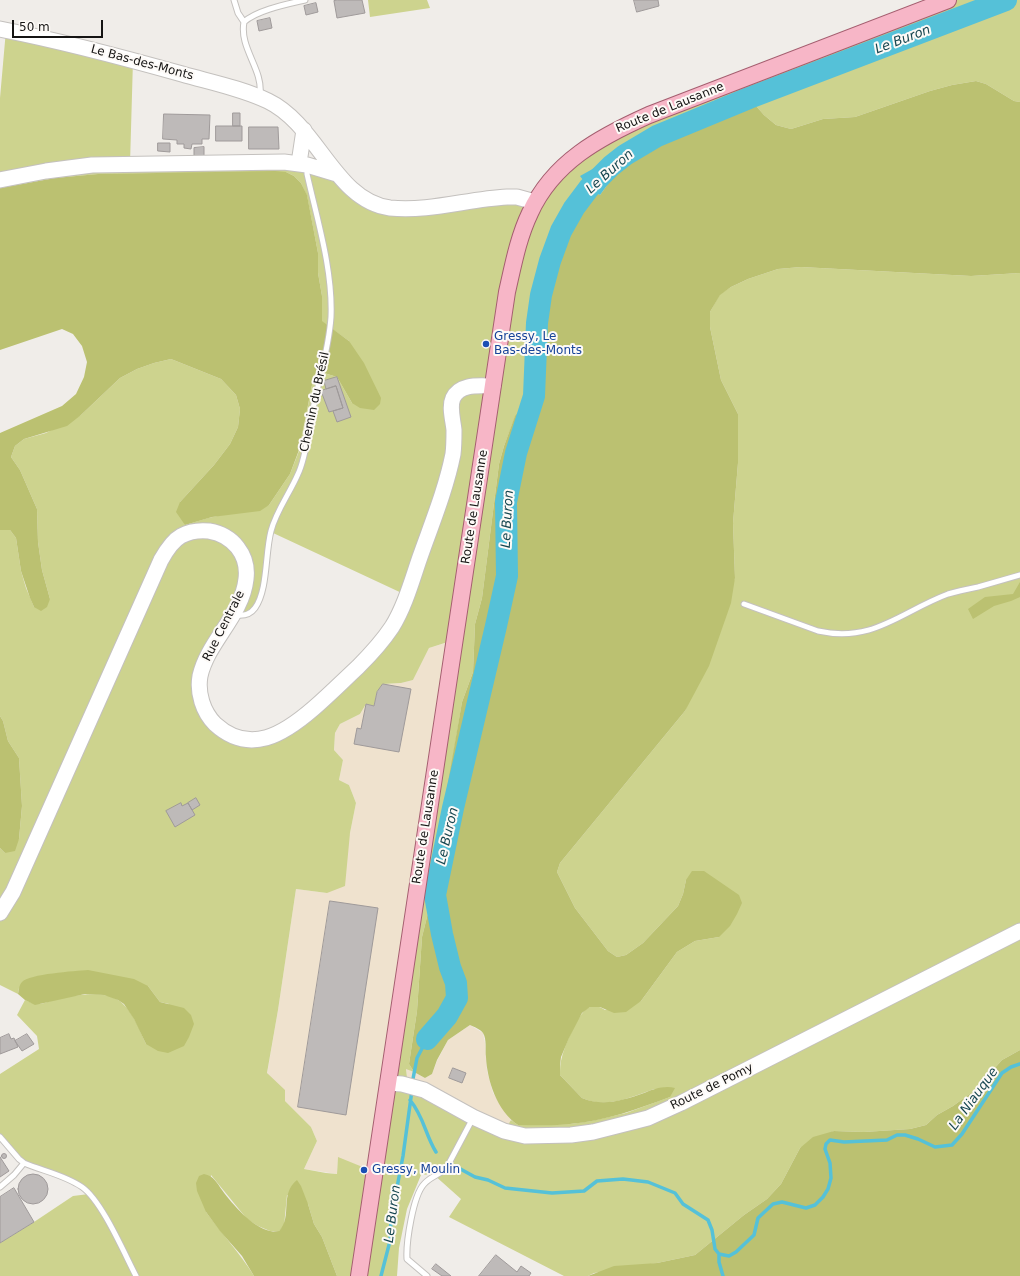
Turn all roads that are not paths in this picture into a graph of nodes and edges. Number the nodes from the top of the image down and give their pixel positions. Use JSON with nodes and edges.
{"nodes":[{"id":1,"x":234,"y":0,"type":"edge"},
{"id":2,"x":305,"y":0,"type":"edge"},
{"id":3,"x":948,"y":0,"type":"edge"},
{"id":4,"x":244,"y":22,"type":"junction"},
{"id":5,"x":0,"y":29,"type":"edge"},
{"id":6,"x":259,"y":97,"type":"junction"},
{"id":7,"x":304,"y":130,"type":"junction"},
{"id":8,"x":303,"y":164,"type":"junction"},
{"id":9,"x":337,"y":174,"type":"junction"},
{"id":10,"x":0,"y":180,"type":"edge"},
{"id":11,"x":535,"y":202,"type":"junction"},
{"id":12,"x":493,"y":386,"type":"junction"},
{"id":13,"x":1020,"y":575,"type":"edge"},
{"id":14,"x":744,"y":604,"type":"dead end"},
{"id":15,"x":233,"y":614,"type":"junction"},
{"id":16,"x":0,"y":913,"type":"edge"},
{"id":17,"x":1020,"y":931,"type":"edge"},
{"id":18,"x":395,"y":1084,"type":"junction"},
{"id":19,"x":473,"y":1117,"type":"junction"},
{"id":20,"x":0,"y":1137,"type":"edge"},
{"id":21,"x":24,"y":1163,"type":"junction"},
{"id":22,"x":0,"y":1187,"type":"edge"},
{"id":23,"x":136,"y":1276,"type":"edge"},
{"id":24,"x":359,"y":1276,"type":"edge"},
{"id":25,"x":427,"y":1276,"type":"edge"}],
"edges":[{"from":1,"to":4,"type":"lane"},
{"from":2,"to":4,"type":"lane"},
{"from":3,"to":11,"type":"main road","name":"Route de Lausanne"},
{"from":4,"to":6,"type":"lane"},
{"from":5,"to":6,"type":"street","name":"Le Bas-des-Monts"},
{"from":6,"to":7,"type":"street","name":"Le Bas-des-Monts"},
{"from":7,"to":8,"type":"street"},
{"from":7,"to":9,"type":"street","name":"Le Bas-des-Monts"},
{"from":8,"to":9,"type":"street"},
{"from":8,"to":10,"type":"street"},
{"from":8,"to":15,"type":"lane","name":"Chemin du Brésil"},
{"from":9,"to":11,"type":"street","name":"Le Bas-des-Monts"},
{"from":11,"to":12,"type":"main road","name":"Route de Lausanne"},
{"from":12,"to":15,"type":"street","name":"Rue Centrale"},
{"from":12,"to":18,"type":"main road","name":"Route de Lausanne"},
{"from":13,"to":14,"type":"lane"},
{"from":15,"to":16,"type":"street","name":"Rue Centrale"},
{"from":17,"to":19,"type":"street","name":"Route de Pomy"},
{"from":18,"to":19,"type":"street","name":"Route de Pomy"},
{"from":18,"to":24,"type":"main road","name":"Route de Lausanne"},
{"from":19,"to":25,"type":"lane"},
{"from":20,"to":21,"type":"lane"},
{"from":21,"to":22,"type":"lane"},
{"from":21,"to":23,"type":"lane"}]}
